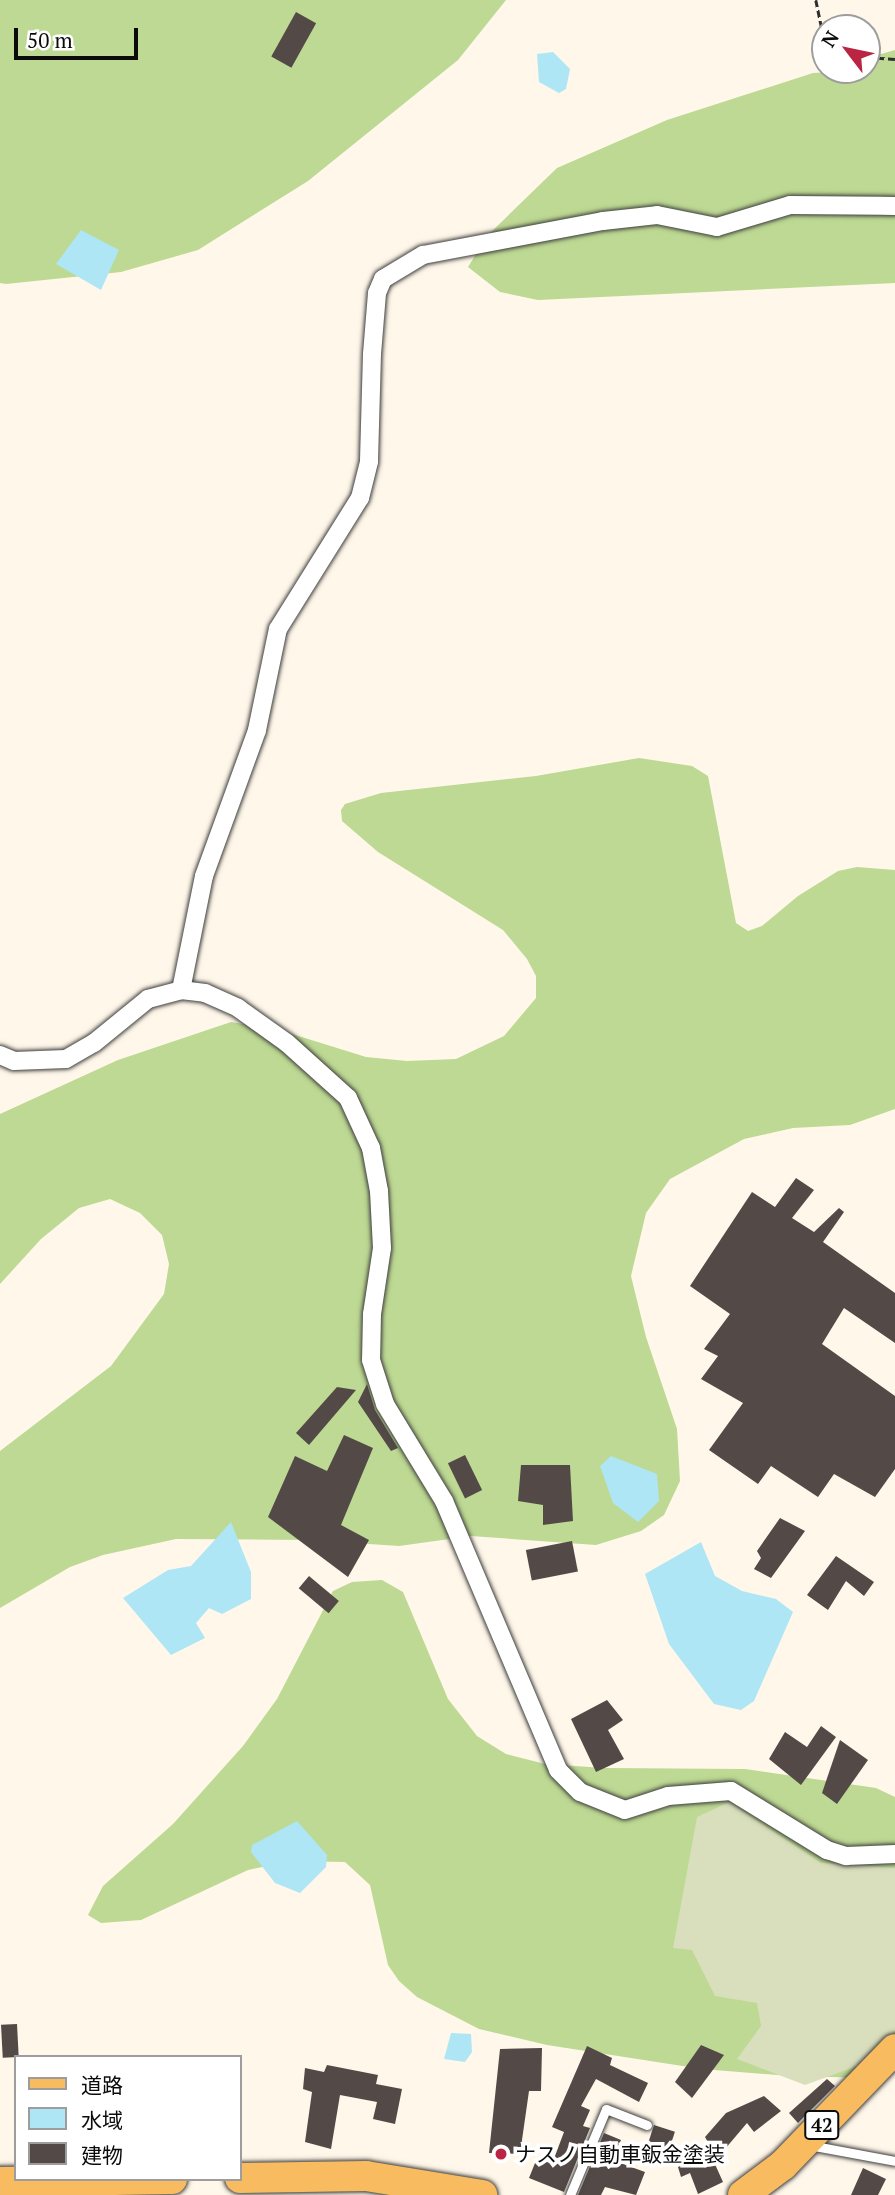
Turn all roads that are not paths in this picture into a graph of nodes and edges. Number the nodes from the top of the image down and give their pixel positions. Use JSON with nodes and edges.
{"nodes":[{"id":1,"x":895,"y":206,"type":"edge"},
{"id":2,"x":181,"y":990,"type":"junction"},
{"id":3,"x":0,"y":1055,"type":"edge"},
{"id":4,"x":895,"y":1854,"type":"edge"},
{"id":5,"x":895,"y":2049,"type":"edge"},
{"id":6,"x":647,"y":2125,"type":"dead end"},
{"id":7,"x":804,"y":2143,"type":"junction"},
{"id":8,"x":895,"y":2161,"type":"edge"},
{"id":9,"x":242,"y":2178,"type":"edge"},
{"id":10,"x":140,"y":2181,"type":"edge"},
{"id":11,"x":0,"y":2182,"type":"edge"},
{"id":12,"x":29,"y":2188,"type":"edge"},
{"id":13,"x":482,"y":2195,"type":"edge"},
{"id":14,"x":570,"y":2195,"type":"edge"},
{"id":15,"x":743,"y":2195,"type":"edge"}],
"edges":[{"from":1,"to":2,"type":"street"},
{"from":2,"to":3,"type":"street"},
{"from":2,"to":4,"type":"street"},
{"from":5,"to":7,"type":"main road","number":"42"},
{"from":6,"to":14,"type":"lane"},
{"from":7,"to":8,"type":"lane"},
{"from":7,"to":15,"type":"main road","number":"42"},
{"from":9,"to":13,"type":"main road"},
{"from":10,"to":12,"type":"main road"},
{"from":11,"to":12,"type":"main road"}]}
